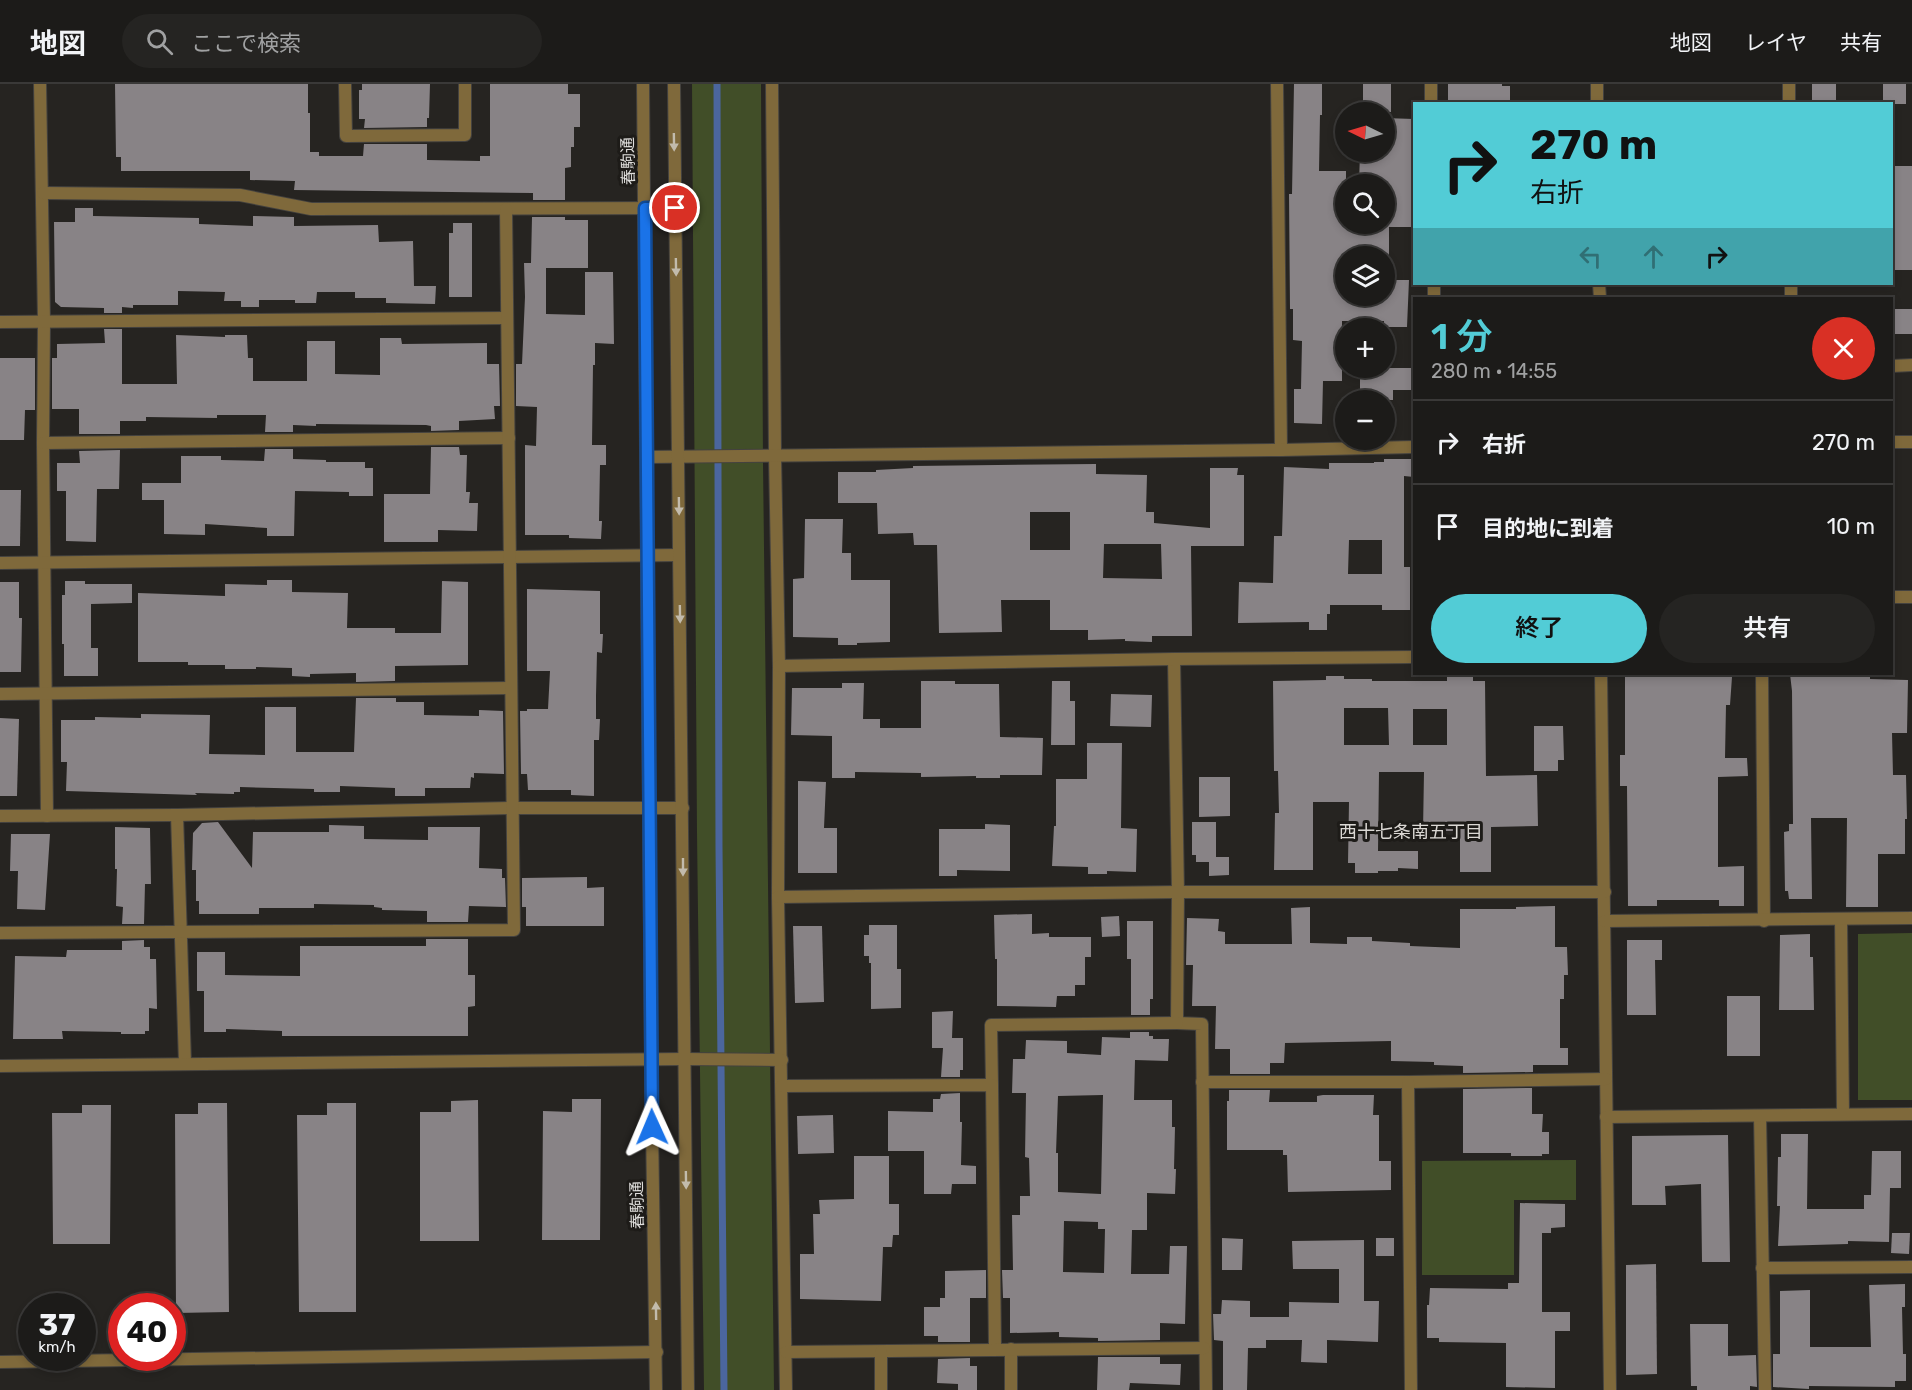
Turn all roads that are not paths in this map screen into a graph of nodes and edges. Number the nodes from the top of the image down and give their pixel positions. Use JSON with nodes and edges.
{"nodes":[{"id":1,"x":40,"y":84,"type":"edge"},
{"id":2,"x":345,"y":84,"type":"edge"},
{"id":3,"x":465,"y":84,"type":"edge"},
{"id":4,"x":643,"y":84,"type":"edge"},
{"id":5,"x":674,"y":84,"type":"edge"},
{"id":6,"x":772,"y":84,"type":"edge"},
{"id":7,"x":1277,"y":84,"type":"edge"},
{"id":8,"x":1431,"y":84,"type":"edge"},
{"id":9,"x":1597,"y":84,"type":"edge"},
{"id":10,"x":1789,"y":84,"type":"edge"},
{"id":11,"x":1431,"y":102,"type":"edge"},
{"id":12,"x":1597,"y":102,"type":"edge"},
{"id":13,"x":1789,"y":102,"type":"edge"},
{"id":14,"x":43,"y":193,"type":"junction"},
{"id":15,"x":645,"y":208,"type":"junction"},
{"id":16,"x":675,"y":208,"type":"junction"},
{"id":17,"x":506,"y":209,"type":"junction"},
{"id":18,"x":506,"y":318,"type":"junction"},
{"id":19,"x":0,"y":322,"type":"edge"},
{"id":20,"x":44,"y":322,"type":"junction"},
{"id":21,"x":1912,"y":365,"type":"edge"},
{"id":22,"x":1893,"y":366,"type":"edge"},
{"id":23,"x":509,"y":438,"type":"junction"},
{"id":24,"x":1893,"y":442,"type":"edge"},
{"id":25,"x":1912,"y":442,"type":"edge"},
{"id":26,"x":43,"y":443,"type":"junction"},
{"id":27,"x":1413,"y":447,"type":"edge"},
{"id":28,"x":1281,"y":450,"type":"junction"},
{"id":29,"x":647,"y":456,"type":"junction"},
{"id":30,"x":678,"y":456,"type":"junction"},
{"id":31,"x":775,"y":456,"type":"junction"},
{"id":32,"x":680,"y":555,"type":"junction"},
{"id":33,"x":510,"y":556,"type":"junction"},
{"id":34,"x":648,"y":556,"type":"junction"},
{"id":35,"x":45,"y":562,"type":"junction"},
{"id":36,"x":0,"y":563,"type":"edge"},
{"id":37,"x":1893,"y":597,"type":"edge"},
{"id":38,"x":1912,"y":597,"type":"edge"},
{"id":39,"x":1413,"y":657,"type":"edge"},
{"id":40,"x":1174,"y":659,"type":"junction"},
{"id":41,"x":779,"y":666,"type":"junction"},
{"id":42,"x":1601,"y":675,"type":"edge"},
{"id":43,"x":1762,"y":675,"type":"edge"},
{"id":44,"x":510,"y":688,"type":"junction"},
{"id":45,"x":0,"y":694,"type":"edge"},
{"id":46,"x":47,"y":694,"type":"junction"},
{"id":47,"x":513,"y":808,"type":"junction"},
{"id":48,"x":650,"y":808,"type":"junction"},
{"id":49,"x":683,"y":808,"type":"junction"},
{"id":50,"x":177,"y":815,"type":"junction"},
{"id":51,"x":0,"y":816,"type":"edge"},
{"id":52,"x":47,"y":816,"type":"junction"},
{"id":53,"x":1178,"y":892,"type":"junction"},
{"id":54,"x":1605,"y":892,"type":"junction"},
{"id":55,"x":778,"y":897,"type":"junction"},
{"id":56,"x":1912,"y":918,"type":"edge"},
{"id":57,"x":1841,"y":919,"type":"junction"},
{"id":58,"x":1605,"y":921,"type":"junction"},
{"id":59,"x":1764,"y":921,"type":"junction"},
{"id":60,"x":180,"y":932,"type":"junction"},
{"id":61,"x":0,"y":933,"type":"edge"},
{"id":62,"x":1177,"y":1023,"type":"junction"},
{"id":63,"x":684,"y":1059,"type":"junction"},
{"id":64,"x":651,"y":1060,"type":"junction"},
{"id":65,"x":782,"y":1060,"type":"junction"},
{"id":66,"x":184,"y":1063,"type":"junction"},
{"id":67,"x":0,"y":1066,"type":"edge"},
{"id":68,"x":1606,"y":1079,"type":"junction"},
{"id":69,"x":1202,"y":1082,"type":"junction"},
{"id":70,"x":1408,"y":1082,"type":"junction"},
{"id":71,"x":992,"y":1085,"type":"junction"},
{"id":72,"x":782,"y":1086,"type":"junction"},
{"id":73,"x":1842,"y":1114,"type":"junction"},
{"id":74,"x":1912,"y":1114,"type":"edge"},
{"id":75,"x":1760,"y":1116,"type":"junction"},
{"id":76,"x":1606,"y":1117,"type":"junction"},
{"id":77,"x":1912,"y":1267,"type":"edge"},
{"id":78,"x":1762,"y":1268,"type":"junction"},
{"id":79,"x":1204,"y":1348,"type":"junction"},
{"id":80,"x":995,"y":1349,"type":"junction"},
{"id":81,"x":1011,"y":1349,"type":"junction"},
{"id":82,"x":657,"y":1352,"type":"junction"},
{"id":83,"x":786,"y":1352,"type":"junction"},
{"id":84,"x":881,"y":1352,"type":"junction"},
{"id":85,"x":0,"y":1362,"type":"edge"},
{"id":86,"x":656,"y":1390,"type":"edge"},
{"id":87,"x":688,"y":1390,"type":"edge"},
{"id":88,"x":786,"y":1390,"type":"edge"},
{"id":89,"x":881,"y":1390,"type":"edge"},
{"id":90,"x":1011,"y":1390,"type":"edge"},
{"id":91,"x":1206,"y":1390,"type":"edge"},
{"id":92,"x":1411,"y":1390,"type":"edge"},
{"id":93,"x":1610,"y":1390,"type":"edge"},
{"id":94,"x":1765,"y":1390,"type":"edge"}],
"edges":[{"from":1,"to":14,"type":"street"},
{"from":2,"to":3,"type":"street"},
{"from":4,"to":15,"type":"street","name":"春駒通"},
{"from":5,"to":16,"type":"street","one_way":true},
{"from":6,"to":31,"type":"street"},
{"from":7,"to":28,"type":"street"},
{"from":8,"to":11,"type":"street"},
{"from":9,"to":12,"type":"street"},
{"from":10,"to":13,"type":"street"},
{"from":14,"to":17,"type":"street"},
{"from":14,"to":20,"type":"street"},
{"from":15,"to":16,"type":"street"},
{"from":15,"to":17,"type":"street"},
{"from":15,"to":29,"type":"street","name":"春駒通"},
{"from":16,"to":30,"type":"street","one_way":true},
{"from":17,"to":18,"type":"street"},
{"from":18,"to":20,"type":"street"},
{"from":18,"to":23,"type":"street"},
{"from":19,"to":20,"type":"street"},
{"from":20,"to":26,"type":"street"},
{"from":21,"to":22,"type":"street"},
{"from":23,"to":26,"type":"street"},
{"from":23,"to":33,"type":"street"},
{"from":24,"to":25,"type":"street"},
{"from":26,"to":35,"type":"street"},
{"from":27,"to":28,"type":"street"},
{"from":28,"to":31,"type":"street"},
{"from":29,"to":30,"type":"street"},
{"from":29,"to":34,"type":"street","name":"春駒通"},
{"from":30,"to":31,"type":"street"},
{"from":30,"to":32,"type":"street","one_way":true},
{"from":31,"to":41,"type":"street"},
{"from":32,"to":34,"type":"street"},
{"from":32,"to":49,"type":"street","one_way":true},
{"from":33,"to":34,"type":"street"},
{"from":33,"to":35,"type":"street"},
{"from":33,"to":44,"type":"street"},
{"from":34,"to":48,"type":"street","name":"春駒通"},
{"from":35,"to":36,"type":"street"},
{"from":35,"to":46,"type":"street"},
{"from":37,"to":38,"type":"street"},
{"from":39,"to":40,"type":"street"},
{"from":40,"to":41,"type":"street"},
{"from":40,"to":53,"type":"street"},
{"from":41,"to":55,"type":"street"},
{"from":42,"to":54,"type":"street"},
{"from":43,"to":59,"type":"street"},
{"from":44,"to":46,"type":"street"},
{"from":44,"to":47,"type":"street"},
{"from":45,"to":46,"type":"street"},
{"from":46,"to":52,"type":"street"},
{"from":47,"to":48,"type":"street"},
{"from":47,"to":50,"type":"street"},
{"from":47,"to":60,"type":"street"},
{"from":48,"to":49,"type":"street"},
{"from":48,"to":64,"type":"street","name":"春駒通"},
{"from":49,"to":63,"type":"street","one_way":true},
{"from":50,"to":52,"type":"street"},
{"from":50,"to":60,"type":"street"},
{"from":51,"to":52,"type":"street"},
{"from":53,"to":54,"type":"street"},
{"from":53,"to":55,"type":"street"},
{"from":53,"to":62,"type":"street"},
{"from":54,"to":58,"type":"street"},
{"from":55,"to":65,"type":"street"},
{"from":56,"to":57,"type":"street"},
{"from":57,"to":59,"type":"street"},
{"from":57,"to":73,"type":"street"},
{"from":58,"to":59,"type":"street"},
{"from":58,"to":68,"type":"street"},
{"from":60,"to":61,"type":"street"},
{"from":60,"to":66,"type":"street"},
{"from":62,"to":69,"type":"street"},
{"from":62,"to":71,"type":"street"},
{"from":63,"to":64,"type":"street"},
{"from":63,"to":65,"type":"street"},
{"from":63,"to":87,"type":"street","one_way":true},
{"from":64,"to":66,"type":"street"},
{"from":82,"to":64,"type":"street","name":"春駒通","one_way":true},
{"from":65,"to":72,"type":"street"},
{"from":66,"to":67,"type":"street"},
{"from":68,"to":70,"type":"street"},
{"from":68,"to":76,"type":"street"},
{"from":69,"to":70,"type":"street"},
{"from":69,"to":79,"type":"street"},
{"from":70,"to":92,"type":"street"},
{"from":71,"to":72,"type":"street"},
{"from":71,"to":80,"type":"street"},
{"from":72,"to":83,"type":"street"},
{"from":73,"to":74,"type":"street"},
{"from":73,"to":75,"type":"street"},
{"from":75,"to":76,"type":"street"},
{"from":75,"to":78,"type":"street"},
{"from":76,"to":93,"type":"street"},
{"from":77,"to":78,"type":"street"},
{"from":78,"to":94,"type":"street"},
{"from":79,"to":81,"type":"street"},
{"from":79,"to":91,"type":"street"},
{"from":80,"to":81,"type":"street"},
{"from":80,"to":84,"type":"street"},
{"from":81,"to":90,"type":"street"},
{"from":82,"to":85,"type":"street"},
{"from":82,"to":86,"type":"street","name":"春駒通"},
{"from":83,"to":84,"type":"street"},
{"from":83,"to":88,"type":"street"},
{"from":84,"to":89,"type":"street"}]}
